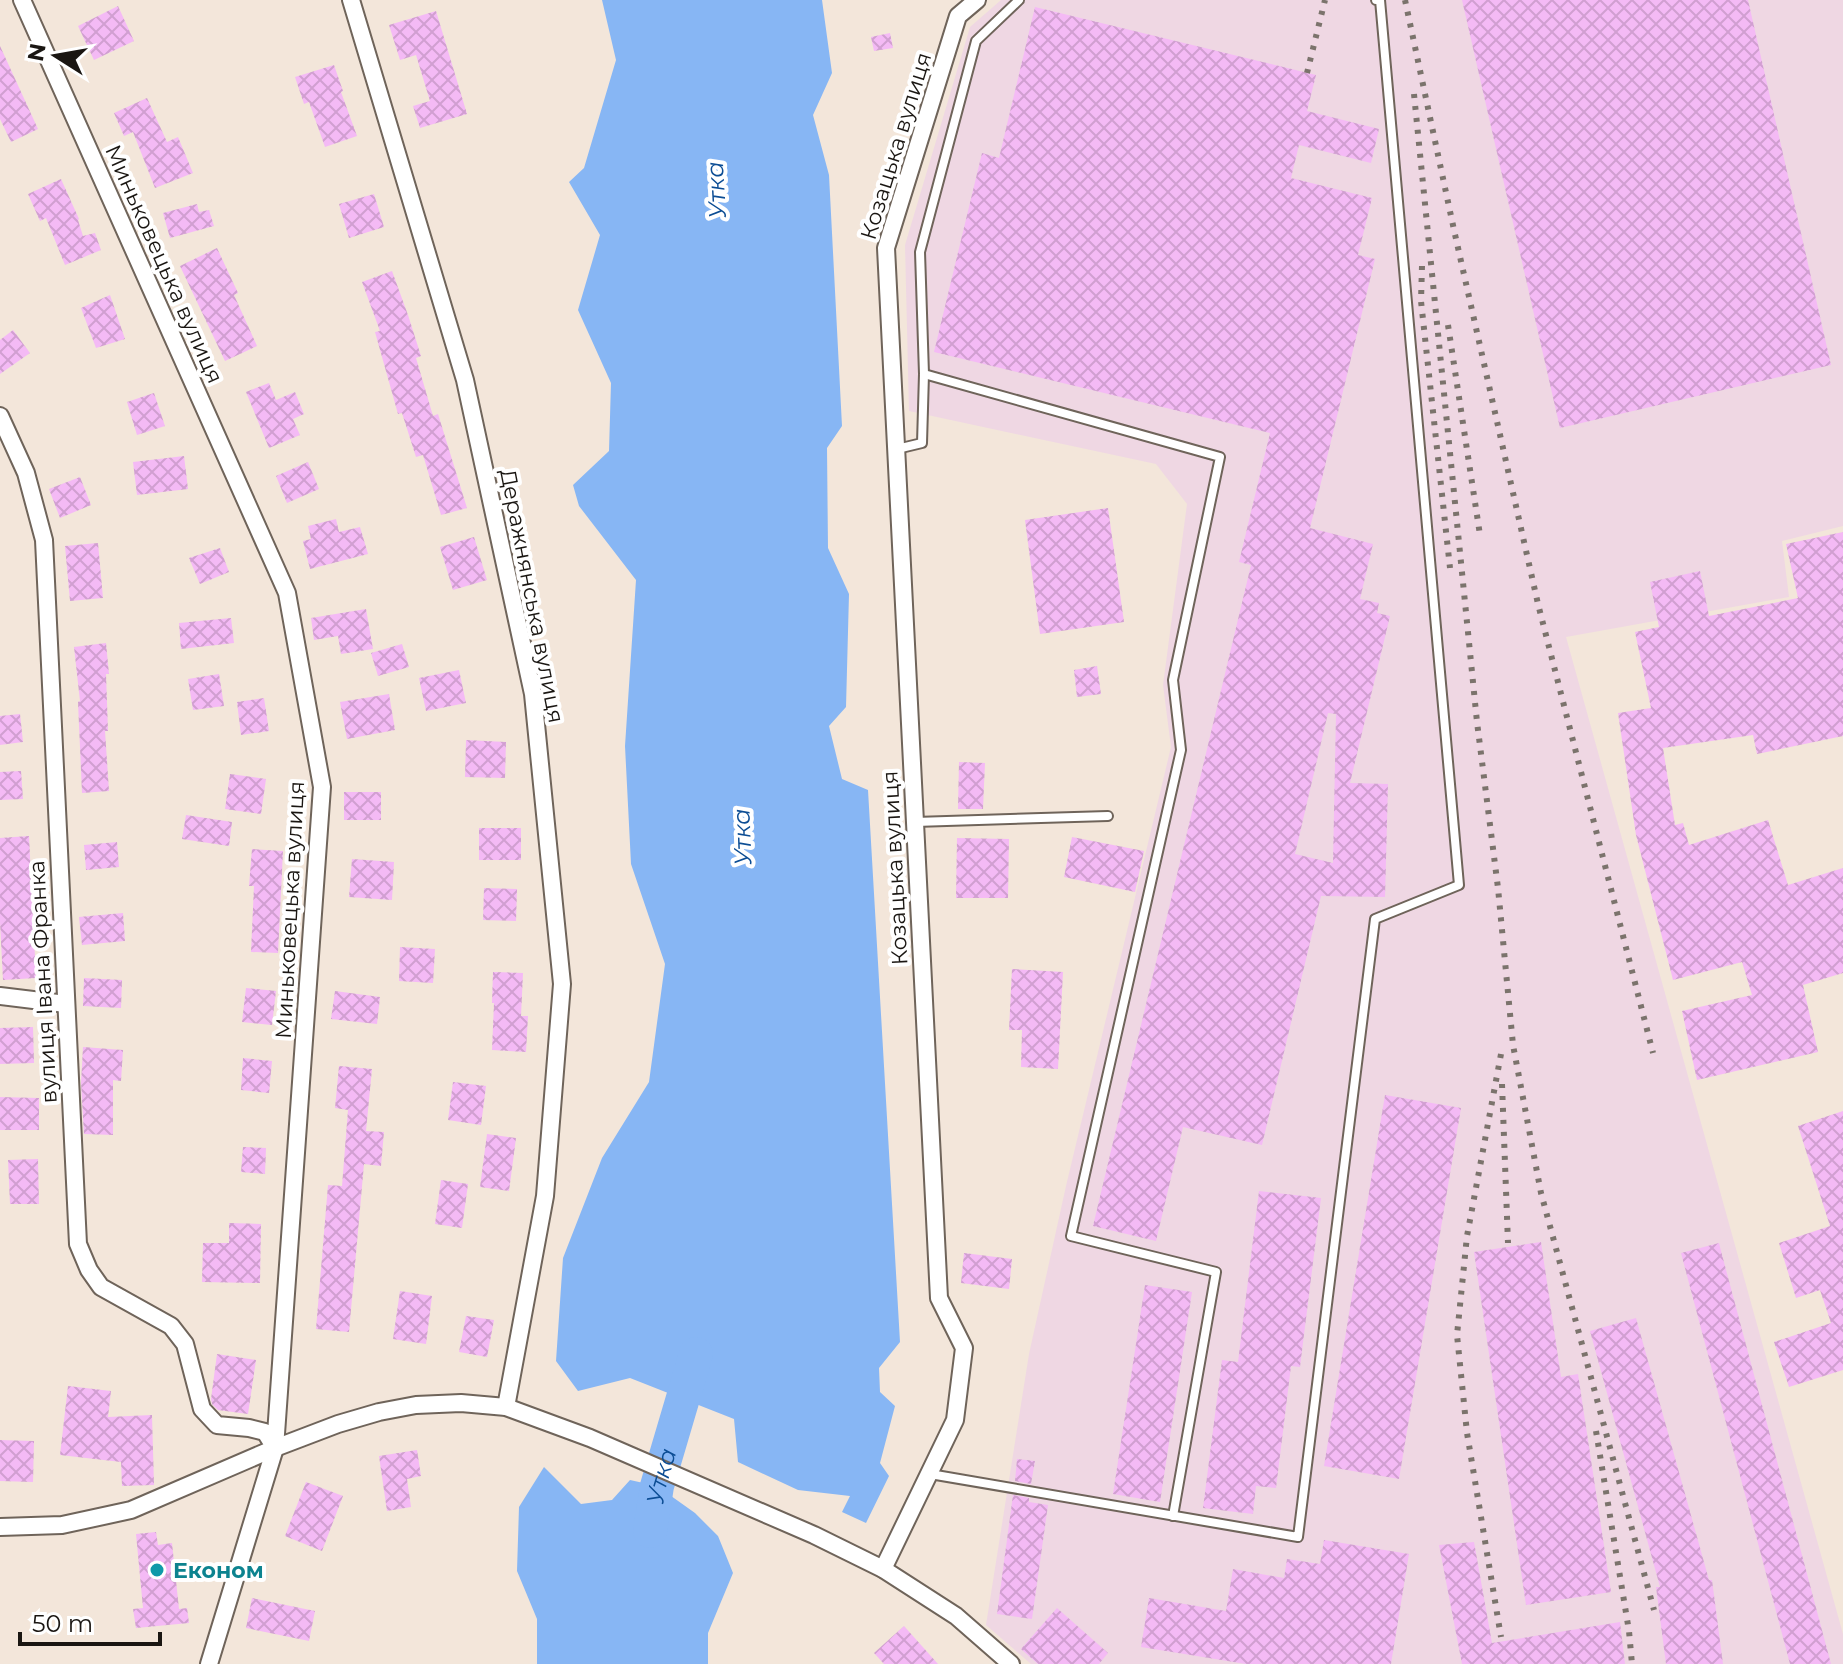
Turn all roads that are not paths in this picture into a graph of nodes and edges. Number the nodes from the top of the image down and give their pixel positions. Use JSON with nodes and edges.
{"nodes":[{"id":1,"x":22,"y":0,"type":"edge"},
{"id":2,"x":351,"y":0,"type":"edge"},
{"id":3,"x":977,"y":0,"type":"edge"},
{"id":4,"x":1019,"y":0,"type":"edge"},
{"id":5,"x":1376,"y":0,"type":"edge"},
{"id":6,"x":924,"y":374,"type":"junction"},
{"id":7,"x":0,"y":416,"type":"edge"},
{"id":8,"x":896,"y":449,"type":"junction"},
{"id":9,"x":1108,"y":816,"type":"dead end"},
{"id":10,"x":915,"y":822,"type":"junction"},
{"id":11,"x":0,"y":996,"type":"edge"},
{"id":12,"x":66,"y":1004,"type":"junction"},
{"id":13,"x":506,"y":1407,"type":"junction"},
{"id":14,"x":275,"y":1448,"type":"junction"},
{"id":15,"x":929,"y":1474,"type":"junction"},
{"id":16,"x":1173,"y":1516,"type":"junction"},
{"id":17,"x":0,"y":1527,"type":"edge"},
{"id":18,"x":883,"y":1569,"type":"junction"},
{"id":19,"x":209,"y":1664,"type":"edge"},
{"id":20,"x":1011,"y":1664,"type":"edge"}],
"edges":[{"from":1,"to":14,"type":"street","name":"Миньковецька вулиця"},
{"from":2,"to":13,"type":"street","name":"Деражнянська вулиця"},
{"from":3,"to":8,"type":"street","name":"Козацька вулиця"},
{"from":4,"to":6,"type":"lane"},
{"from":5,"to":16,"type":"lane"},
{"from":6,"to":8,"type":"lane"},
{"from":6,"to":16,"type":"lane"},
{"from":7,"to":12,"type":"street","name":"вулиця Івана Франка"},
{"from":8,"to":10,"type":"street","name":"Козацька вулиця"},
{"from":9,"to":10,"type":"lane"},
{"from":10,"to":15,"type":"street","name":"Козацька вулиця"},
{"from":11,"to":12,"type":"street"},
{"from":12,"to":14,"type":"street","name":"вулиця Івана Франка"},
{"from":13,"to":14,"type":"street"},
{"from":13,"to":18,"type":"street"},
{"from":14,"to":17,"type":"street"},
{"from":14,"to":19,"type":"street","name":"Миньковецька вулиця"},
{"from":15,"to":16,"type":"lane"},
{"from":15,"to":18,"type":"street","name":"Козацька вулиця"},
{"from":18,"to":20,"type":"street"}]}
